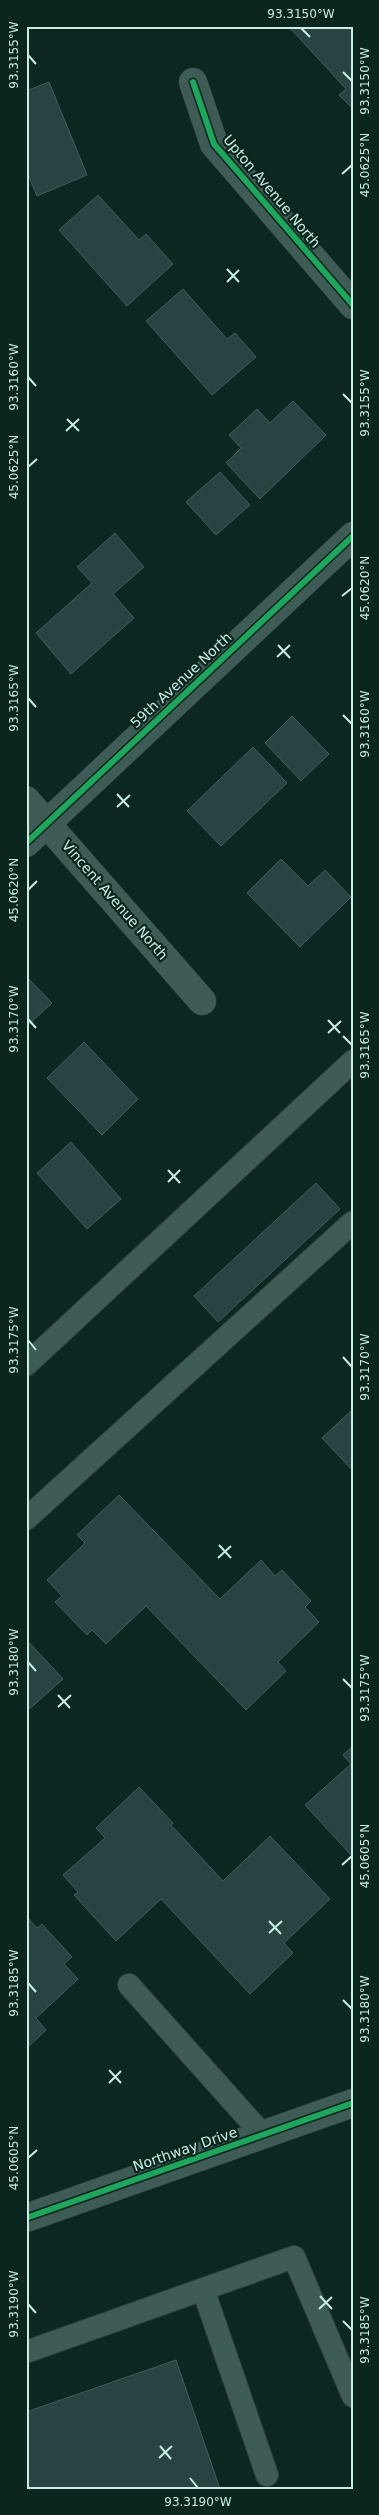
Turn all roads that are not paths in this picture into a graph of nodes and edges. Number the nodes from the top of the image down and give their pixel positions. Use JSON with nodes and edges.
{"nodes":[{"id":1,"x":193,"y":82,"type":"dead end"},
{"id":2,"x":353,"y":305,"type":"edge"},
{"id":3,"x":353,"y":536,"type":"edge"},
{"id":4,"x":26,"y":800,"type":"edge"},
{"id":5,"x":47,"y":823,"type":"junction"},
{"id":6,"x":26,"y":843,"type":"edge"},
{"id":7,"x":202,"y":1001,"type":"dead end"},
{"id":8,"x":353,"y":1061,"type":"edge"},
{"id":9,"x":353,"y":1222,"type":"edge"},
{"id":10,"x":26,"y":1365,"type":"edge"},
{"id":11,"x":26,"y":1519,"type":"edge"},
{"id":12,"x":129,"y":1985,"type":"dead end"},
{"id":13,"x":353,"y":2103,"type":"edge"},
{"id":14,"x":263,"y":2136,"type":"junction"},
{"id":15,"x":26,"y":2218,"type":"edge"},
{"id":16,"x":204,"y":2289,"type":"junction"},
{"id":17,"x":26,"y":2352,"type":"edge"},
{"id":18,"x":353,"y":2396,"type":"edge"},
{"id":19,"x":267,"y":2475,"type":"dead end"}],
"edges":[{"from":1,"to":2,"type":"street","name":"Upton Avenue North"},
{"from":3,"to":5,"type":"street","name":"59th Avenue North"},
{"from":4,"to":5,"type":"street","name":"Vincent Avenue North"},
{"from":5,"to":6,"type":"street","name":"59th Avenue North"},
{"from":5,"to":7,"type":"street","name":"Vincent Avenue North"},
{"from":8,"to":10,"type":"lane"},
{"from":9,"to":11,"type":"lane"},
{"from":12,"to":14,"type":"lane"},
{"from":13,"to":14,"type":"street","name":"Northway Drive"},
{"from":14,"to":15,"type":"street","name":"Northway Drive"},
{"from":16,"to":17,"type":"lane"},
{"from":16,"to":18,"type":"lane"},
{"from":16,"to":19,"type":"lane"}]}
